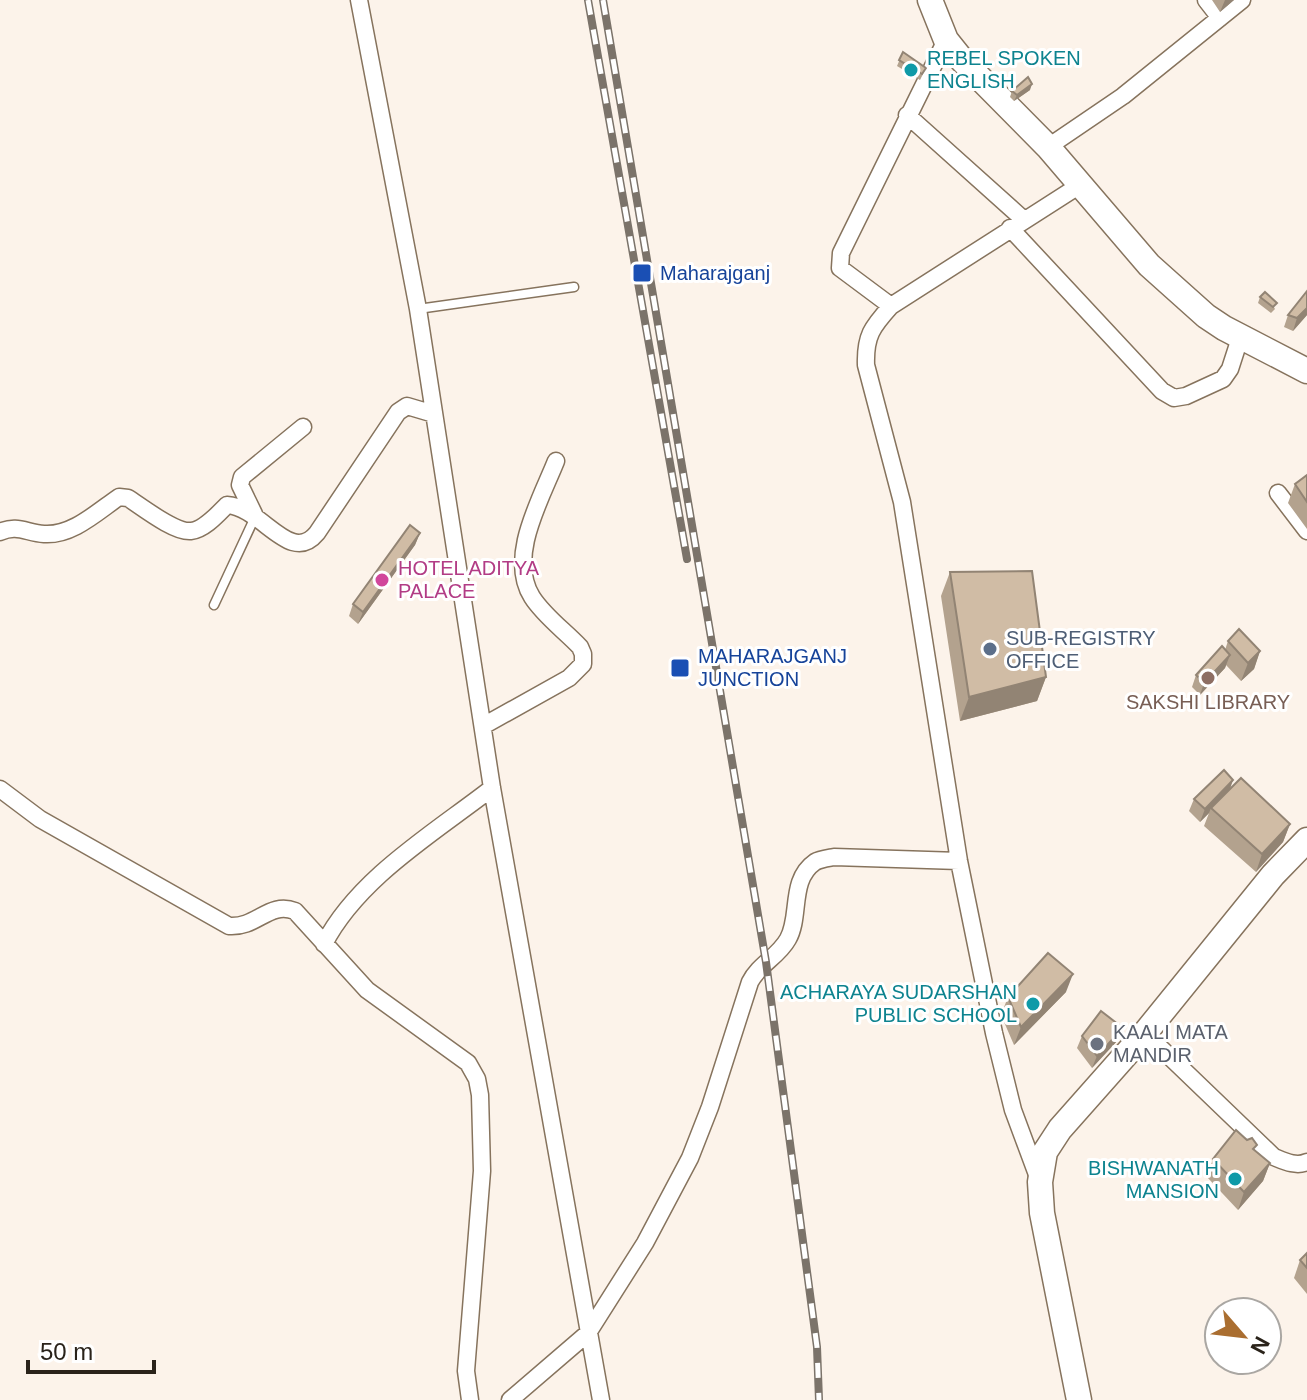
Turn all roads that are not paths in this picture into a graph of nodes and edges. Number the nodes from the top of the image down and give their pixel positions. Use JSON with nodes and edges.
{"nodes":[{"id":1,"x":359,"y":0,"type":"edge"},
{"id":2,"x":930,"y":0,"type":"edge"},
{"id":3,"x":1206,"y":0,"type":"edge"},
{"id":4,"x":1242,"y":0,"type":"edge"},
{"id":5,"x":1220,"y":18,"type":"junction"},
{"id":6,"x":946,"y":40,"type":"junction"},
{"id":7,"x":907,"y":115,"type":"junction"},
{"id":8,"x":1048,"y":147,"type":"junction"},
{"id":9,"x":1080,"y":185,"type":"junction"},
{"id":10,"x":1017,"y":224,"type":"junction"},
{"id":11,"x":574,"y":287,"type":"dead end"},
{"id":12,"x":891,"y":306,"type":"junction"},
{"id":13,"x":418,"y":309,"type":"junction"},
{"id":14,"x":1240,"y":338,"type":"junction"},
{"id":15,"x":1307,"y":371,"type":"edge"},
{"id":16,"x":434,"y":414,"type":"junction"},
{"id":17,"x":303,"y":427,"type":"dead end"},
{"id":18,"x":556,"y":461,"type":"dead end"},
{"id":19,"x":1278,"y":493,"type":"dead end"},
{"id":20,"x":255,"y":516,"type":"junction"},
{"id":21,"x":1307,"y":531,"type":"edge"},
{"id":22,"x":0,"y":532,"type":"edge"},
{"id":23,"x":214,"y":605,"type":"dead end"},
{"id":24,"x":483,"y":726,"type":"junction"},
{"id":25,"x":492,"y":788,"type":"junction"},
{"id":26,"x":0,"y":789,"type":"edge"},
{"id":27,"x":1307,"y":840,"type":"edge"},
{"id":28,"x":959,"y":861,"type":"junction"},
{"id":29,"x":324,"y":944,"type":"junction"},
{"id":30,"x":1145,"y":1033,"type":"junction"},
{"id":31,"x":1307,"y":1162,"type":"edge"},
{"id":32,"x":1040,"y":1182,"type":"junction"},
{"id":33,"x":588,"y":1333,"type":"junction"},
{"id":34,"x":470,"y":1400,"type":"edge"},
{"id":35,"x":510,"y":1400,"type":"edge"},
{"id":36,"x":601,"y":1400,"type":"edge"},
{"id":37,"x":1079,"y":1400,"type":"edge"}],
"edges":[{"from":1,"to":13,"type":"street"},
{"from":2,"to":6,"type":"street"},
{"from":3,"to":5,"type":"street"},
{"from":4,"to":5,"type":"street"},
{"from":5,"to":8,"type":"street"},
{"from":6,"to":7,"type":"street"},
{"from":6,"to":8,"type":"street"},
{"from":7,"to":10,"type":"street"},
{"from":7,"to":12,"type":"street"},
{"from":8,"to":9,"type":"street"},
{"from":9,"to":10,"type":"street"},
{"from":9,"to":14,"type":"street"},
{"from":10,"to":12,"type":"street"},
{"from":10,"to":14,"type":"street"},
{"from":11,"to":13,"type":"lane"},
{"from":12,"to":28,"type":"street"},
{"from":13,"to":16,"type":"street"},
{"from":14,"to":15,"type":"street"},
{"from":16,"to":20,"type":"street"},
{"from":16,"to":24,"type":"street"},
{"from":17,"to":20,"type":"street"},
{"from":18,"to":24,"type":"street"},
{"from":19,"to":21,"type":"street"},
{"from":20,"to":22,"type":"street"},
{"from":20,"to":23,"type":"lane"},
{"from":24,"to":25,"type":"street"},
{"from":25,"to":29,"type":"street"},
{"from":25,"to":33,"type":"street"},
{"from":26,"to":29,"type":"street"},
{"from":27,"to":30,"type":"street"},
{"from":28,"to":32,"type":"street"},
{"from":28,"to":33,"type":"street"},
{"from":29,"to":34,"type":"street"},
{"from":30,"to":31,"type":"street"},
{"from":30,"to":32,"type":"street"},
{"from":32,"to":37,"type":"street"},
{"from":33,"to":35,"type":"street"},
{"from":33,"to":36,"type":"street"}]}
